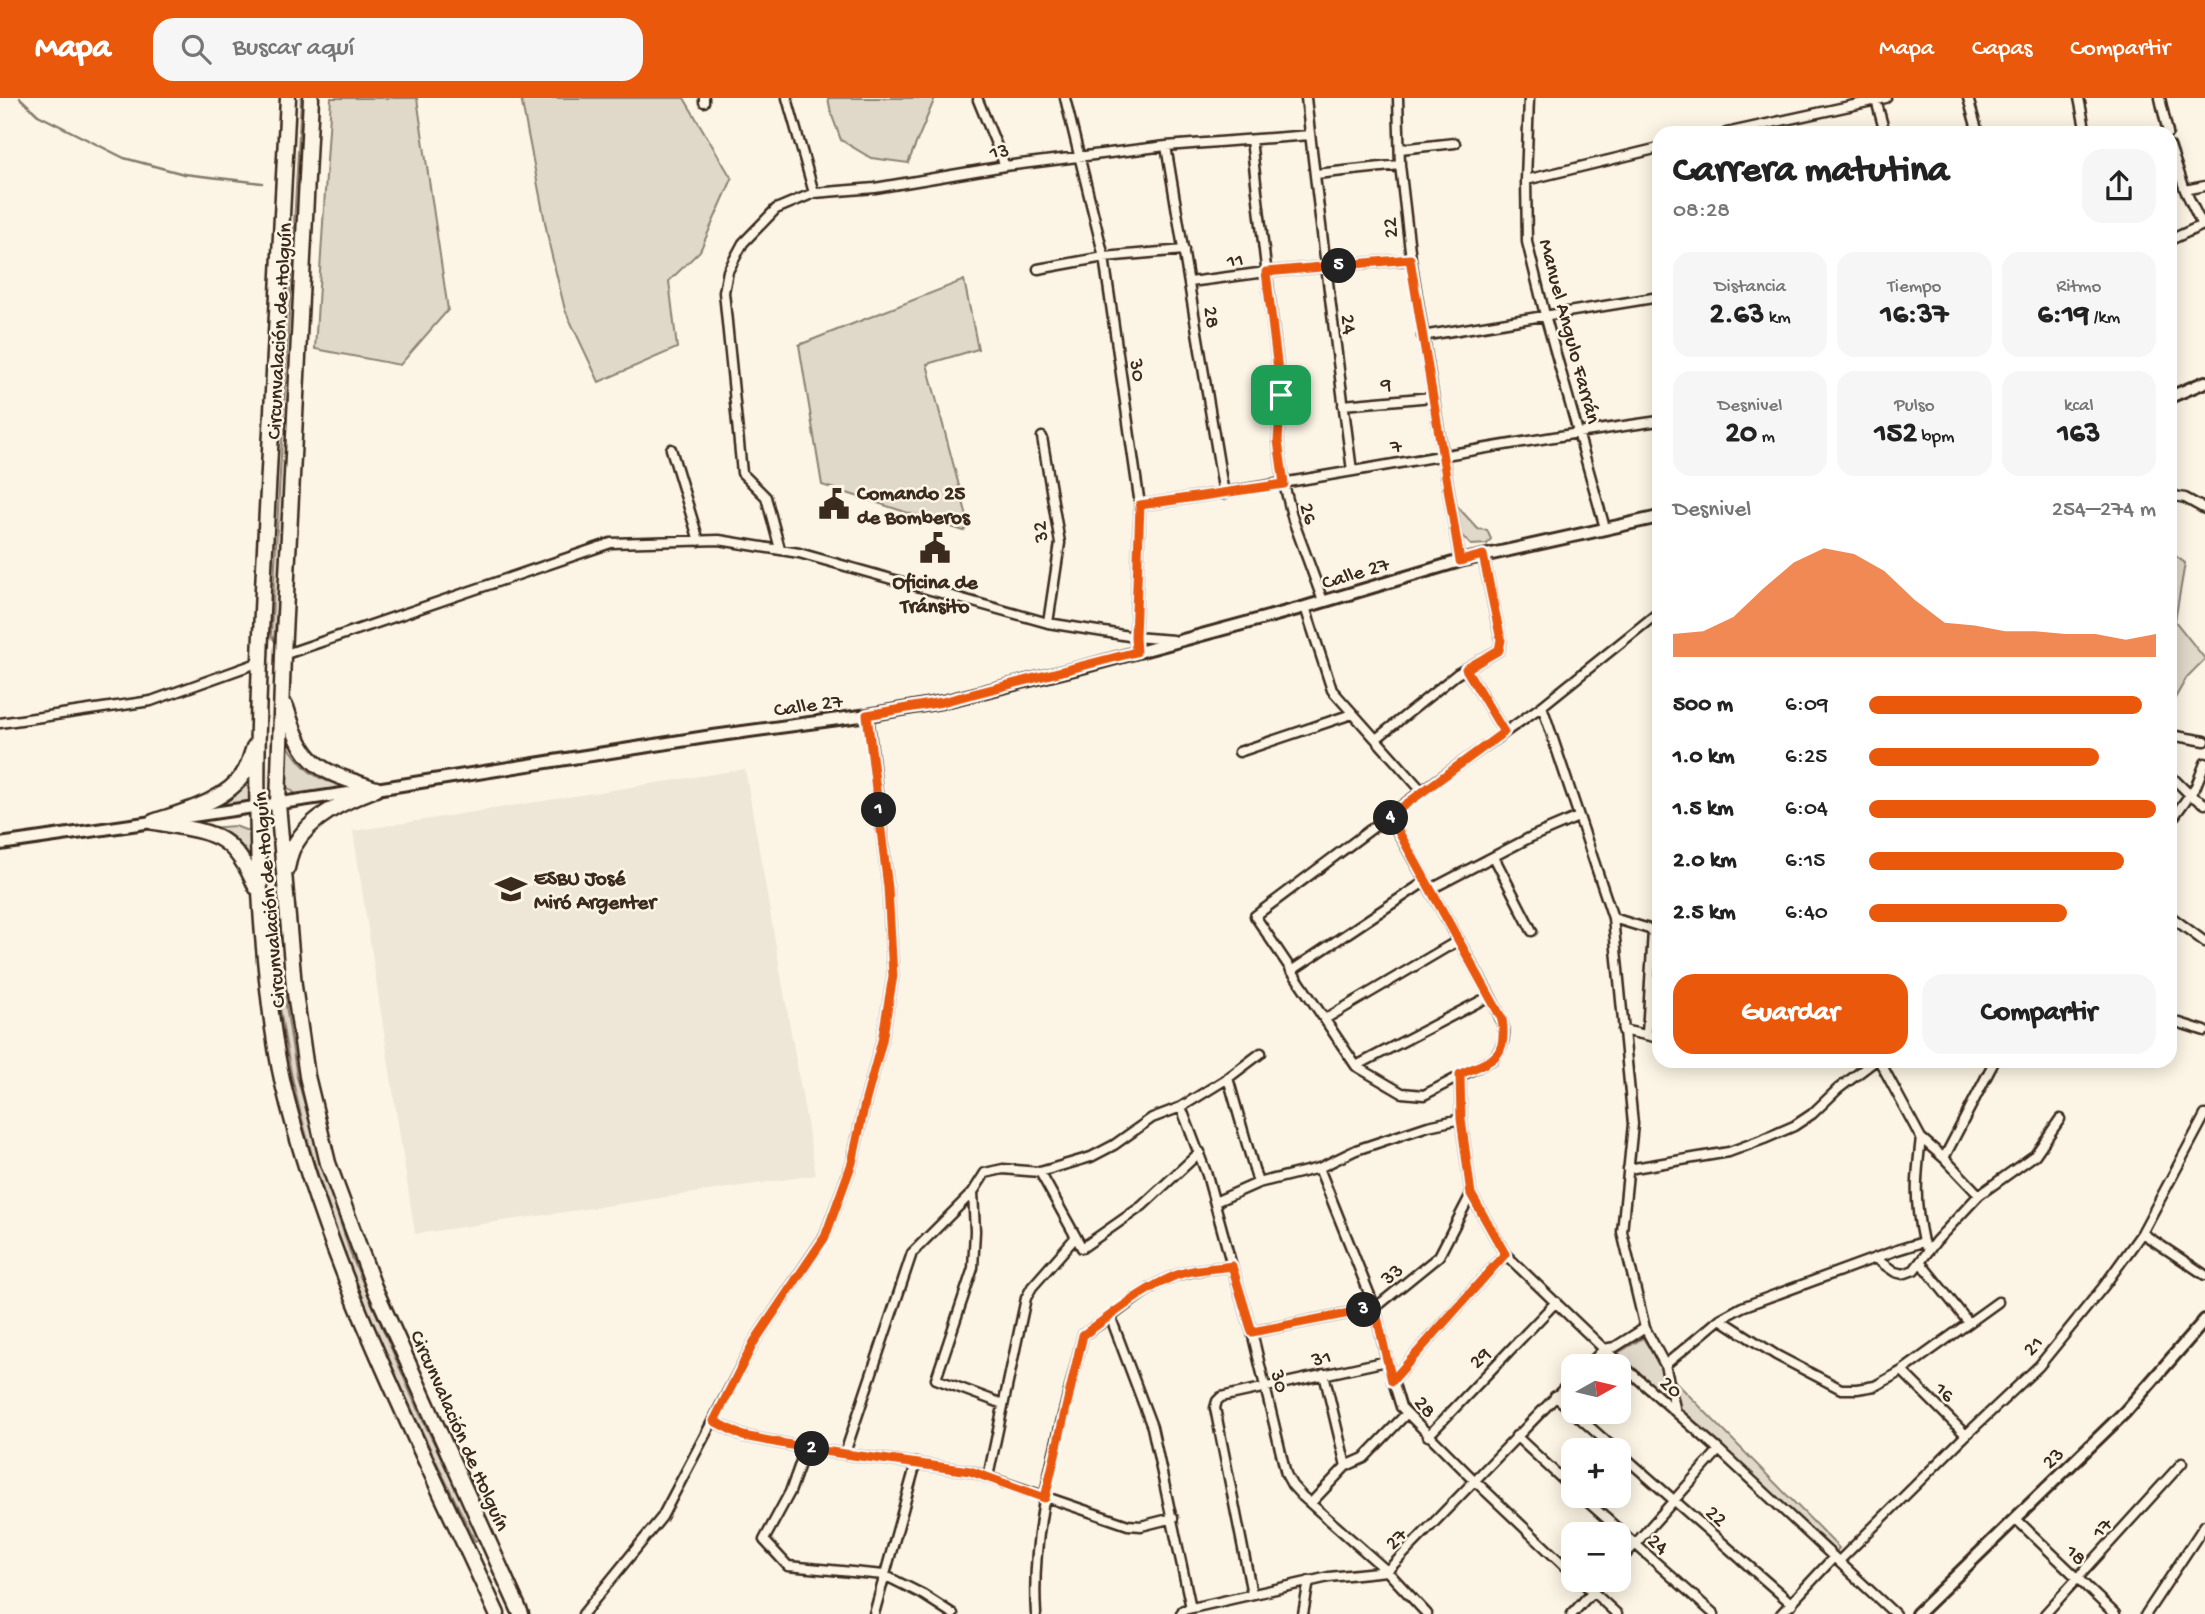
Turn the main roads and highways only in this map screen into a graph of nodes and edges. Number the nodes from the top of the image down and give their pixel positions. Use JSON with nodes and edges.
{"nodes":[{"id":1,"x":288,"y":98,"type":"edge"},
{"id":2,"x":311,"y":98,"type":"edge"},
{"id":3,"x":2205,"y":382,"type":"edge"},
{"id":4,"x":2177,"y":394,"type":"edge"},
{"id":5,"x":1652,"y":518,"type":"edge"},
{"id":6,"x":282,"y":694,"type":"junction"},
{"id":7,"x":258,"y":728,"type":"junction"},
{"id":8,"x":376,"y":789,"type":"junction"},
{"id":9,"x":278,"y":804,"type":"junction"},
{"id":10,"x":257,"y":807,"type":"junction"},
{"id":11,"x":153,"y":822,"type":"junction"},
{"id":12,"x":0,"y":844,"type":"edge"},
{"id":13,"x":284,"y":883,"type":"junction"},
{"id":14,"x":260,"y":895,"type":"junction"},
{"id":15,"x":2203,"y":1327,"type":"edge"},
{"id":16,"x":497,"y":1614,"type":"edge"},
{"id":17,"x":521,"y":1614,"type":"edge"},
{"id":18,"x":1917,"y":1614,"type":"edge"}],
"edges":[{"from":1,"to":7,"type":"highway","name":"Circunvalación de Holguín"},
{"from":2,"to":6,"type":"highway","name":"Circunvalación de Holguín"},
{"from":3,"to":4,"type":"main road"},
{"from":5,"to":8,"type":"main road","name":"Calle 27"},
{"from":6,"to":8,"type":"highway"},
{"from":6,"to":9,"type":"highway","name":"Circunvalación de Holguín"},
{"from":7,"to":10,"type":"highway","name":"Circunvalación de Holguín"},
{"from":7,"to":11,"type":"highway"},
{"from":8,"to":9,"type":"main road","name":"Calle 27"},
{"from":8,"to":13,"type":"highway"},
{"from":9,"to":10,"type":"main road","name":"Calle 27"},
{"from":9,"to":13,"type":"highway","name":"Circunvalación de Holguín"},
{"from":10,"to":11,"type":"main road","name":"Calle 27"},
{"from":10,"to":14,"type":"highway","name":"Circunvalación de Holguín"},
{"from":11,"to":12,"type":"main road","name":"Calle 27"},
{"from":11,"to":14,"type":"highway"},
{"from":13,"to":17,"type":"highway","name":"Circunvalación de Holguín"},
{"from":14,"to":16,"type":"highway","name":"Circunvalación de Holguín"},
{"from":15,"to":18,"type":"main road","name":"23"}]}
